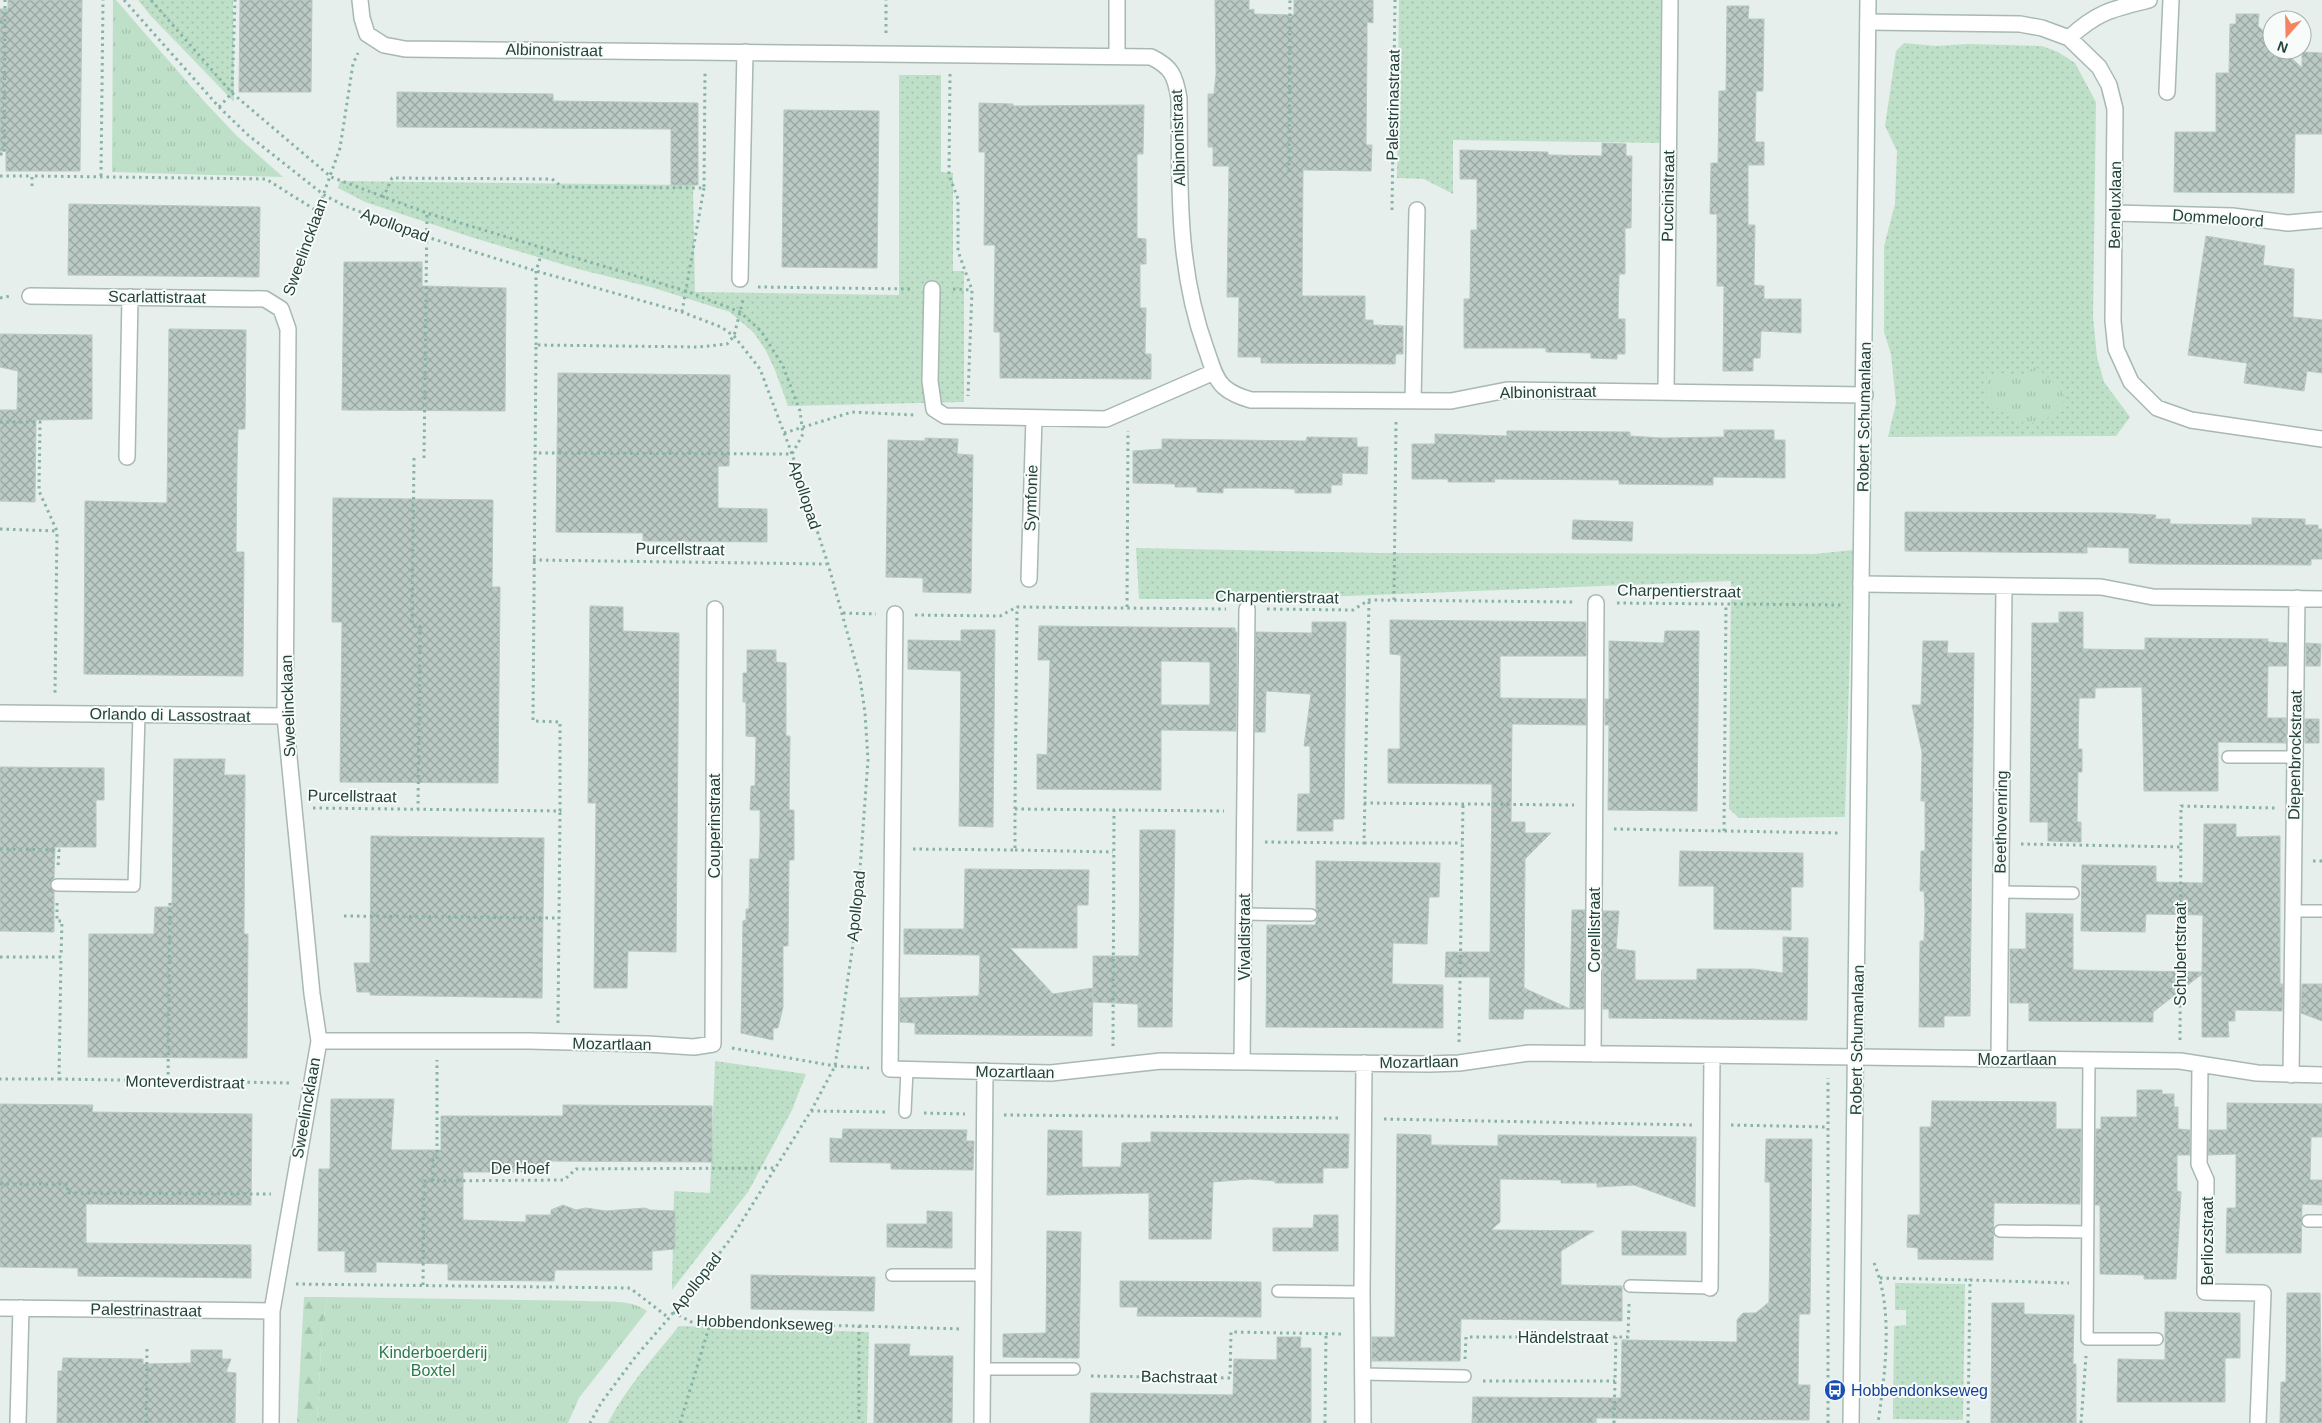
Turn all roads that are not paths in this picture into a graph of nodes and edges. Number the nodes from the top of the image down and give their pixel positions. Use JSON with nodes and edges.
{"nodes":[{"id":1,"x":360,"y":0,"type":"edge"},
{"id":2,"x":1117,"y":0,"type":"edge"},
{"id":3,"x":1670,"y":0,"type":"edge"},
{"id":4,"x":1868,"y":0,"type":"edge"},
{"id":5,"x":2149,"y":0,"type":"edge"},
{"id":6,"x":2172,"y":0,"type":"edge"},
{"id":7,"x":1868,"y":22,"type":"junction"},
{"id":8,"x":2069,"y":38,"type":"junction"},
{"id":9,"x":745,"y":52,"type":"junction"},
{"id":10,"x":1117,"y":57,"type":"junction"},
{"id":11,"x":2167,"y":92,"type":"dead end"},
{"id":12,"x":1417,"y":210,"type":"dead end"},
{"id":13,"x":2114,"y":214,"type":"junction"},
{"id":14,"x":2322,"y":220,"type":"edge"},
{"id":15,"x":740,"y":279,"type":"dead end"},
{"id":16,"x":932,"y":289,"type":"road end"},
{"id":17,"x":30,"y":296,"type":"dead end"},
{"id":18,"x":130,"y":297,"type":"junction"},
{"id":19,"x":281,"y":309,"type":"joint"},
{"id":20,"x":1214,"y":372,"type":"junction"},
{"id":21,"x":1666,"y":392,"type":"junction"},
{"id":22,"x":1865,"y":395,"type":"junction"},
{"id":23,"x":1412,"y":401,"type":"junction"},
{"id":24,"x":1034,"y":418,"type":"junction"},
{"id":25,"x":2322,"y":440,"type":"edge"},
{"id":26,"x":127,"y":457,"type":"dead end"},
{"id":27,"x":1028,"y":579,"type":"dead end"},
{"id":28,"x":1861,"y":584,"type":"junction"},
{"id":29,"x":2004,"y":586,"type":"junction"},
{"id":30,"x":2297,"y":598,"type":"junction"},
{"id":31,"x":2322,"y":599,"type":"edge"},
{"id":32,"x":1596,"y":602,"type":"road end"},
{"id":33,"x":715,"y":609,"type":"dead end"},
{"id":34,"x":1246,"y":609,"type":"road end"},
{"id":35,"x":895,"y":614,"type":"road end"},
{"id":36,"x":0,"y":713,"type":"edge"},
{"id":37,"x":139,"y":715,"type":"junction"},
{"id":38,"x":285,"y":716,"type":"junction"},
{"id":39,"x":2228,"y":757,"type":"dead end"},
{"id":40,"x":2295,"y":757,"type":"junction"},
{"id":41,"x":58,"y":886,"type":"dead end"},
{"id":42,"x":2001,"y":892,"type":"junction"},
{"id":43,"x":2072,"y":893,"type":"dead end"},
{"id":44,"x":2293,"y":911,"type":"junction"},
{"id":45,"x":2322,"y":912,"type":"edge"},
{"id":46,"x":1244,"y":914,"type":"junction"},
{"id":47,"x":1311,"y":915,"type":"dead end"},
{"id":48,"x":319,"y":1041,"type":"junction"},
{"id":49,"x":713,"y":1044,"type":"joint"},
{"id":50,"x":1593,"y":1054,"type":"junction"},
{"id":51,"x":1712,"y":1056,"type":"junction"},
{"id":52,"x":1856,"y":1057,"type":"junction"},
{"id":53,"x":1999,"y":1058,"type":"junction"},
{"id":54,"x":2089,"y":1059,"type":"junction"},
{"id":55,"x":1242,"y":1062,"type":"junction"},
{"id":56,"x":1364,"y":1063,"type":"junction"},
{"id":57,"x":2200,"y":1064,"type":"junction"},
{"id":58,"x":890,"y":1069,"type":"joint"},
{"id":59,"x":907,"y":1070,"type":"junction"},
{"id":60,"x":985,"y":1072,"type":"junction"},
{"id":61,"x":2291,"y":1075,"type":"junction"},
{"id":62,"x":2322,"y":1075,"type":"edge"},
{"id":63,"x":905,"y":1112,"type":"road end"},
{"id":64,"x":2308,"y":1221,"type":"dead end"},
{"id":65,"x":2322,"y":1221,"type":"edge"},
{"id":66,"x":2000,"y":1231,"type":"dead end"},
{"id":67,"x":2088,"y":1232,"type":"junction"},
{"id":68,"x":982,"y":1275,"type":"junction"},
{"id":69,"x":892,"y":1276,"type":"dead end"},
{"id":70,"x":1630,"y":1286,"type":"road end"},
{"id":71,"x":1710,"y":1288,"type":"joint"},
{"id":72,"x":1278,"y":1291,"type":"dead end"},
{"id":73,"x":1362,"y":1292,"type":"junction"},
{"id":74,"x":0,"y":1308,"type":"edge"},
{"id":75,"x":21,"y":1308,"type":"junction"},
{"id":76,"x":272,"y":1312,"type":"junction"},
{"id":77,"x":2157,"y":1339,"type":"dead end"},
{"id":78,"x":982,"y":1368,"type":"junction"},
{"id":79,"x":1074,"y":1369,"type":"road end"},
{"id":80,"x":1362,"y":1374,"type":"junction"},
{"id":81,"x":1465,"y":1376,"type":"road end"},
{"id":82,"x":18,"y":1423,"type":"edge"},
{"id":83,"x":270,"y":1423,"type":"edge"},
{"id":84,"x":982,"y":1423,"type":"edge"},
{"id":85,"x":1363,"y":1423,"type":"edge"},
{"id":86,"x":1851,"y":1423,"type":"edge"},
{"id":87,"x":2258,"y":1423,"type":"edge"}],
"edges":[{"from":1,"to":9,"type":"street","name":"Albinonistraat"},
{"from":2,"to":10,"type":"street"},
{"from":3,"to":21,"type":"street","name":"Puccinistraat"},
{"from":4,"to":7,"type":"street","name":"Robert Schumanlaan"},
{"from":5,"to":8,"type":"street"},
{"from":6,"to":11,"type":"street"},
{"from":7,"to":8,"type":"street","name":"Beneluxlaan"},
{"from":7,"to":22,"type":"street","name":"Robert Schumanlaan"},
{"from":8,"to":13,"type":"street","name":"Beneluxlaan"},
{"from":9,"to":10,"type":"street","name":"Albinonistraat"},
{"from":9,"to":15,"type":"street"},
{"from":10,"to":20,"type":"street","name":"Albinonistraat"},
{"from":12,"to":23,"type":"street"},
{"from":13,"to":14,"type":"street","name":"Dommeloord"},
{"from":13,"to":25,"type":"street","name":"Beneluxlaan"},
{"from":16,"to":24,"type":"street"},
{"from":17,"to":18,"type":"street","name":"Scarlattistraat"},
{"from":18,"to":19,"type":"street","name":"Scarlattistraat"},
{"from":18,"to":26,"type":"street"},
{"from":19,"to":38,"type":"street","name":"Sweelincklaan"},
{"from":20,"to":23,"type":"street","name":"Albinonistraat"},
{"from":20,"to":24,"type":"street"},
{"from":21,"to":22,"type":"street","name":"Albinonistraat"},
{"from":21,"to":23,"type":"street","name":"Albinonistraat"},
{"from":22,"to":28,"type":"street","name":"Robert Schumanlaan"},
{"from":24,"to":27,"type":"street","name":"Symfonie"},
{"from":28,"to":29,"type":"street"},
{"from":28,"to":52,"type":"street","name":"Robert Schumanlaan"},
{"from":29,"to":30,"type":"street"},
{"from":29,"to":42,"type":"street","name":"Beethovenring"},
{"from":30,"to":31,"type":"street"},
{"from":30,"to":40,"type":"street","name":"Diepenbrockstraat"},
{"from":32,"to":50,"type":"street","name":"Corellistraat"},
{"from":33,"to":49,"type":"street","name":"Couperinstraat"},
{"from":34,"to":46,"type":"street","name":"Vivaldistraat"},
{"from":35,"to":58,"type":"street","name":"Apollopad"},
{"from":36,"to":37,"type":"street","name":"Orlando di Lassostraat"},
{"from":37,"to":38,"type":"street","name":"Orlando di Lassostraat"},
{"from":37,"to":41,"type":"lane"},
{"from":38,"to":48,"type":"street","name":"Sweelincklaan"},
{"from":39,"to":40,"type":"lane"},
{"from":40,"to":44,"type":"street","name":"Diepenbrockstraat"},
{"from":42,"to":43,"type":"lane"},
{"from":42,"to":53,"type":"street","name":"Beethovenring"},
{"from":44,"to":45,"type":"lane"},
{"from":44,"to":61,"type":"street","name":"Diepenbrockstraat"},
{"from":46,"to":47,"type":"lane"},
{"from":46,"to":55,"type":"street","name":"Vivaldistraat"},
{"from":48,"to":49,"type":"street","name":"Mozartlaan"},
{"from":48,"to":76,"type":"street","name":"Sweelincklaan"},
{"from":50,"to":51,"type":"street","name":"Mozartlaan"},
{"from":50,"to":56,"type":"street","name":"Mozartlaan"},
{"from":51,"to":52,"type":"street","name":"Mozartlaan"},
{"from":51,"to":71,"type":"street"},
{"from":52,"to":53,"type":"street","name":"Mozartlaan"},
{"from":52,"to":86,"type":"street","name":"Robert Schumanlaan"},
{"from":53,"to":54,"type":"street","name":"Mozartlaan"},
{"from":54,"to":57,"type":"street","name":"Mozartlaan"},
{"from":54,"to":67,"type":"lane"},
{"from":55,"to":56,"type":"street","name":"Mozartlaan"},
{"from":55,"to":60,"type":"street","name":"Mozartlaan"},
{"from":56,"to":73,"type":"street"},
{"from":57,"to":61,"type":"street","name":"Mozartlaan"},
{"from":57,"to":87,"type":"street","name":"Berliozstraat"},
{"from":58,"to":59,"type":"street","name":"Mozartlaan"},
{"from":59,"to":60,"type":"street","name":"Mozartlaan"},
{"from":59,"to":63,"type":"lane"},
{"from":60,"to":68,"type":"street"},
{"from":61,"to":62,"type":"street","name":"Mozartlaan"},
{"from":64,"to":65,"type":"lane"},
{"from":66,"to":67,"type":"lane"},
{"from":67,"to":77,"type":"lane"},
{"from":68,"to":69,"type":"lane"},
{"from":68,"to":78,"type":"street"},
{"from":70,"to":71,"type":"lane"},
{"from":72,"to":73,"type":"lane"},
{"from":73,"to":80,"type":"street"},
{"from":74,"to":75,"type":"street","name":"Palestrinastraat"},
{"from":75,"to":76,"type":"street","name":"Palestrinastraat"},
{"from":75,"to":82,"type":"street"},
{"from":76,"to":83,"type":"street","name":"Sweelincklaan"},
{"from":78,"to":79,"type":"lane"},
{"from":78,"to":84,"type":"street"},
{"from":80,"to":81,"type":"lane"},
{"from":80,"to":85,"type":"street"}]}
